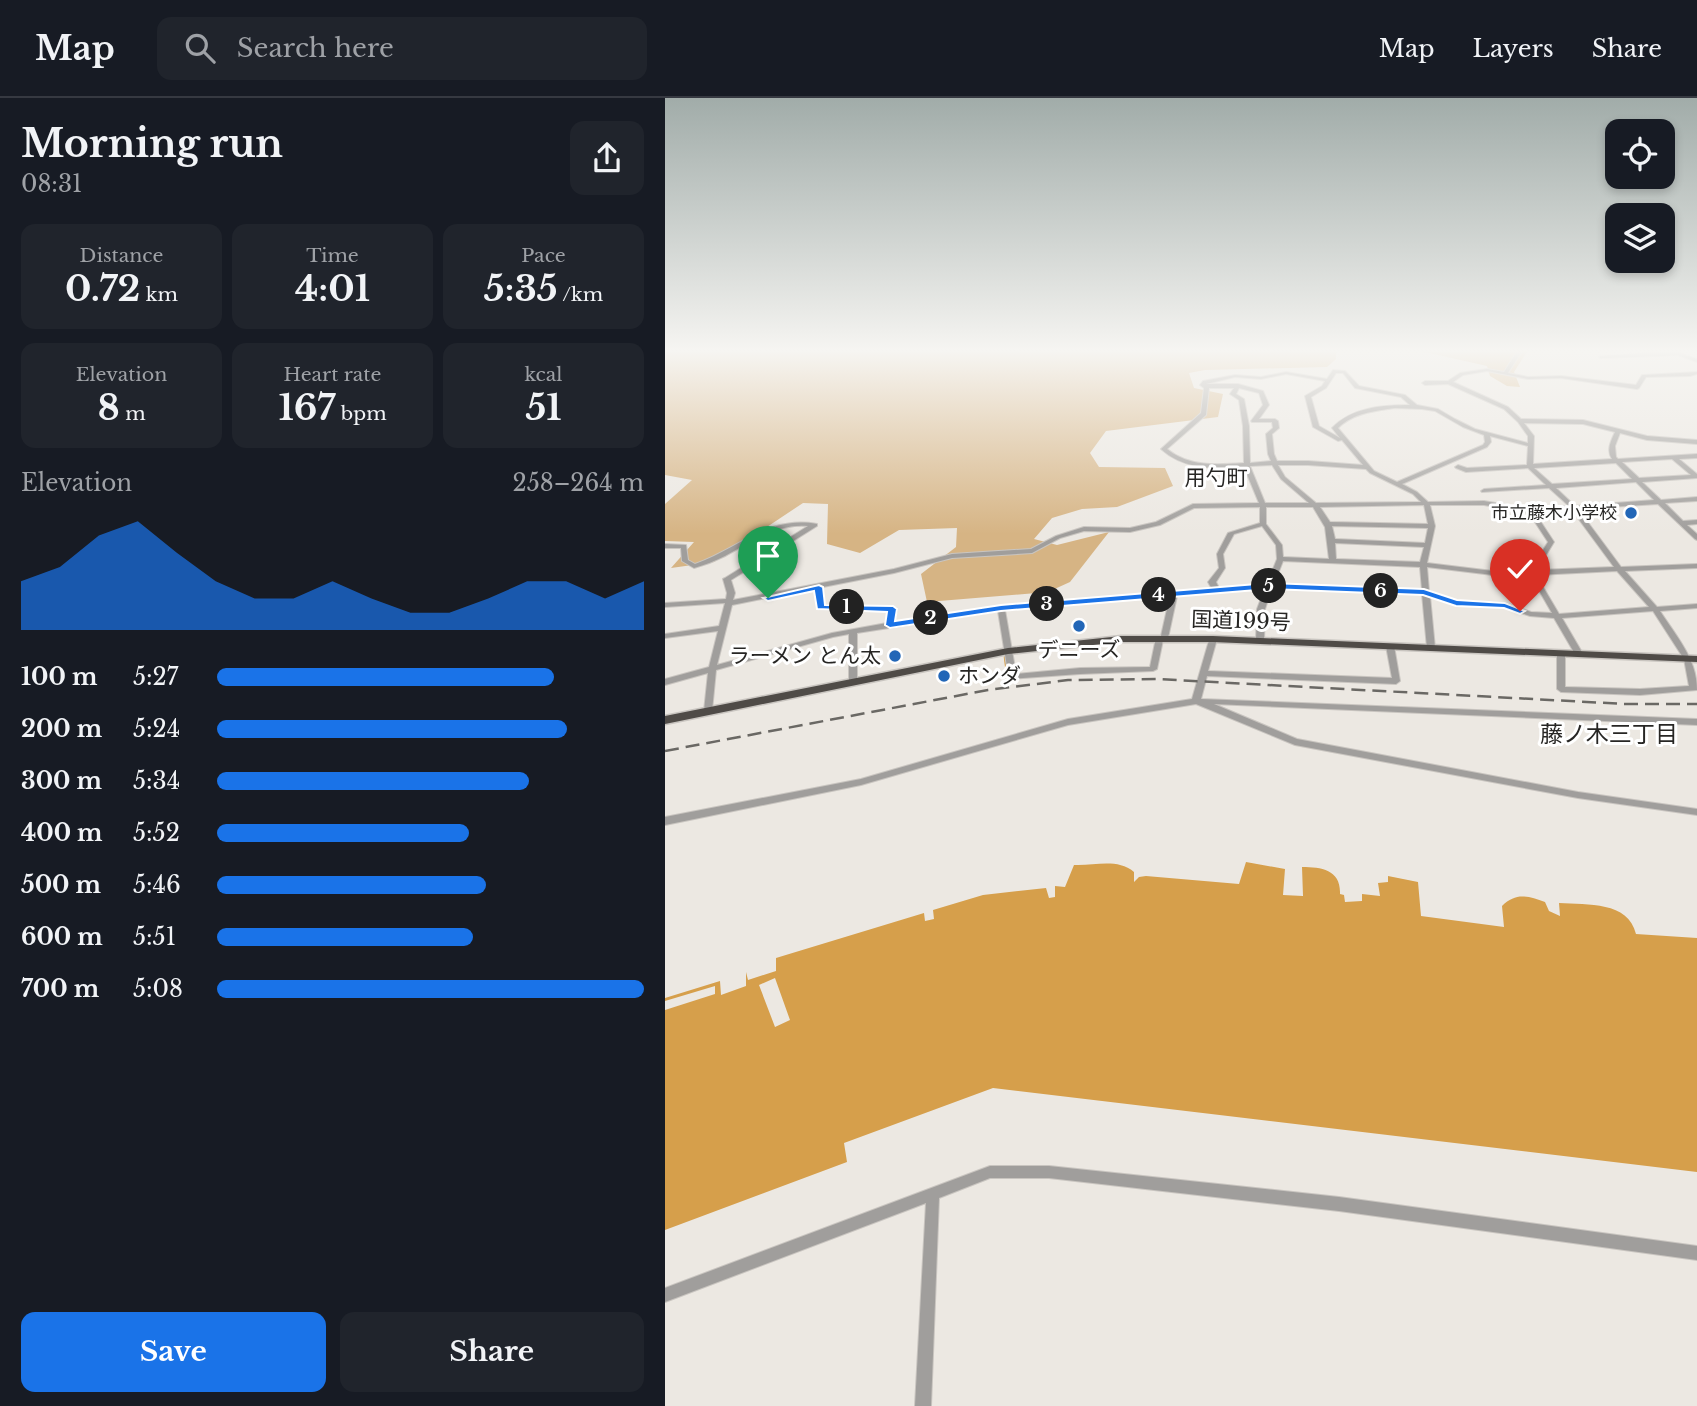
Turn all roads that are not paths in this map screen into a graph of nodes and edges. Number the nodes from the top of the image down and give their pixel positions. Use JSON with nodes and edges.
{"nodes":[{"id":1,"x":1205,"y":411,"type":"edge"},
{"id":2,"x":1244,"y":411,"type":"edge"},
{"id":3,"x":1263,"y":411,"type":"edge"},
{"id":4,"x":1312,"y":411,"type":"edge"},
{"id":5,"x":1385,"y":411,"type":"edge"},
{"id":6,"x":1439,"y":411,"type":"edge"},
{"id":7,"x":1509,"y":411,"type":"edge"},
{"id":8,"x":1256,"y":420,"type":"junction"},
{"id":9,"x":1520,"y":421,"type":"junction"},
{"id":10,"x":1247,"y":426,"type":"junction"},
{"id":11,"x":1618,"y":430,"type":"junction"},
{"id":12,"x":1486,"y":432,"type":"junction"},
{"id":13,"x":1697,"y":442,"type":"edge"},
{"id":14,"x":1344,"y":443,"type":"junction"},
{"id":15,"x":1530,"y":445,"type":"junction"},
{"id":16,"x":1697,"y":456,"type":"edge"},
{"id":17,"x":1673,"y":457,"type":"junction"},
{"id":18,"x":1618,"y":461,"type":"junction"},
{"id":19,"x":1273,"y":463,"type":"junction"},
{"id":20,"x":1247,"y":466,"type":"junction"},
{"id":21,"x":1366,"y":467,"type":"junction"},
{"id":22,"x":1458,"y":467,"type":"dead end"},
{"id":23,"x":1530,"y":467,"type":"junction"},
{"id":24,"x":1696,"y":476,"type":"edge"},
{"id":25,"x":1637,"y":480,"type":"junction"},
{"id":26,"x":1397,"y":484,"type":"junction"},
{"id":27,"x":1550,"y":486,"type":"junction"},
{"id":28,"x":1484,"y":491,"type":"dead end"},
{"id":29,"x":1697,"y":499,"type":"edge"},
{"id":30,"x":1659,"y":501,"type":"junction"},
{"id":31,"x":1427,"y":504,"type":"junction"},
{"id":32,"x":1263,"y":505,"type":"junction"},
{"id":33,"x":1315,"y":505,"type":"junction"},
{"id":34,"x":1573,"y":507,"type":"junction"},
{"id":35,"x":1531,"y":511,"type":"junction"},
{"id":36,"x":1697,"y":522,"type":"edge"},
{"id":37,"x":1328,"y":523,"type":"junction"},
{"id":38,"x":1681,"y":523,"type":"junction"},
{"id":39,"x":1263,"y":524,"type":"junction"},
{"id":40,"x":1432,"y":526,"type":"junction"},
{"id":41,"x":1697,"y":538,"type":"edge"},
{"id":42,"x":1332,"y":541,"type":"junction"},
{"id":43,"x":665,"y":545,"type":"edge"},
{"id":44,"x":1428,"y":545,"type":"junction"},
{"id":45,"x":1280,"y":559,"type":"junction"},
{"id":46,"x":1333,"y":561,"type":"junction"},
{"id":47,"x":1423,"y":565,"type":"junction"},
{"id":48,"x":1697,"y":565,"type":"edge"},
{"id":49,"x":1619,"y":569,"type":"junction"},
{"id":50,"x":1532,"y":573,"type":"junction"},
{"id":51,"x":1269,"y":586,"type":"junction"},
{"id":52,"x":819,"y":587,"type":"junction"},
{"id":53,"x":1216,"y":590,"type":"junction"},
{"id":54,"x":1424,"y":592,"type":"junction"},
{"id":55,"x":1174,"y":593,"type":"junction"},
{"id":56,"x":729,"y":602,"type":"junction"},
{"id":57,"x":665,"y":605,"type":"edge"},
{"id":58,"x":1697,"y":606,"type":"edge"},
{"id":59,"x":1001,"y":608,"type":"junction"},
{"id":60,"x":1654,"y":608,"type":"junction"},
{"id":61,"x":1558,"y":616,"type":"junction"},
{"id":62,"x":890,"y":625,"type":"junction"},
{"id":63,"x":722,"y":628,"type":"junction"},
{"id":64,"x":853,"y":632,"type":"junction"},
{"id":65,"x":665,"y":636,"type":"edge"},
{"id":66,"x":1163,"y":636,"type":"junction"},
{"id":67,"x":1213,"y":639,"type":"junction"},
{"id":68,"x":1260,"y":639,"type":"junction"},
{"id":69,"x":1390,"y":646,"type":"junction"},
{"id":70,"x":1430,"y":646,"type":"junction"},
{"id":71,"x":1008,"y":649,"type":"junction"},
{"id":72,"x":1578,"y":651,"type":"junction"},
{"id":73,"x":1561,"y":654,"type":"junction"},
{"id":74,"x":1692,"y":657,"type":"edge"},
{"id":75,"x":712,"y":670,"type":"junction"},
{"id":76,"x":1204,"y":673,"type":"junction"},
{"id":77,"x":854,"y":680,"type":"junction"},
{"id":78,"x":665,"y":682,"type":"edge"},
{"id":79,"x":1196,"y":701,"type":"junction"},
{"id":80,"x":708,"y":708,"type":"junction"},
{"id":81,"x":665,"y":714,"type":"edge"},
{"id":82,"x":665,"y":720,"type":"edge"},
{"id":83,"x":1697,"y":722,"type":"edge"},
{"id":84,"x":1697,"y":812,"type":"edge"},
{"id":85,"x":665,"y":821,"type":"edge"},
{"id":86,"x":933,"y":1194,"type":"junction"},
{"id":87,"x":1697,"y":1252,"type":"edge"},
{"id":88,"x":665,"y":1294,"type":"edge"},
{"id":89,"x":923,"y":1406,"type":"edge"}],
"edges":[{"from":1,"to":20,"type":"street"},
{"from":2,"to":10,"type":"street"},
{"from":3,"to":8,"type":"street"},
{"from":4,"to":14,"type":"street"},
{"from":5,"to":14,"type":"street"},
{"from":6,"to":12,"type":"street"},
{"from":7,"to":9,"type":"street"},
{"from":8,"to":10,"type":"street"},
{"from":8,"to":19,"type":"street"},
{"from":9,"to":11,"type":"street"},
{"from":9,"to":15,"type":"street"},
{"from":10,"to":20,"type":"street"},
{"from":11,"to":13,"type":"street"},
{"from":11,"to":18,"type":"street"},
{"from":12,"to":15,"type":"street"},
{"from":12,"to":26,"type":"street"},
{"from":14,"to":21,"type":"street"},
{"from":15,"to":23,"type":"street"},
{"from":16,"to":17,"type":"street"},
{"from":17,"to":18,"type":"street"},
{"from":17,"to":24,"type":"street"},
{"from":18,"to":23,"type":"street"},
{"from":18,"to":25,"type":"street"},
{"from":19,"to":20,"type":"street"},
{"from":19,"to":21,"type":"street"},
{"from":19,"to":33,"type":"street"},
{"from":20,"to":32,"type":"street"},
{"from":21,"to":26,"type":"street"},
{"from":22,"to":23,"type":"street"},
{"from":23,"to":27,"type":"street"},
{"from":24,"to":25,"type":"street"},
{"from":25,"to":27,"type":"street"},
{"from":25,"to":30,"type":"street"},
{"from":26,"to":31,"type":"street"},
{"from":27,"to":28,"type":"street"},
{"from":27,"to":34,"type":"street"},
{"from":29,"to":30,"type":"street"},
{"from":30,"to":34,"type":"street"},
{"from":30,"to":38,"type":"street"},
{"from":31,"to":33,"type":"street"},
{"from":31,"to":35,"type":"street"},
{"from":31,"to":40,"type":"street"},
{"from":32,"to":33,"type":"street"},
{"from":32,"to":39,"type":"street"},
{"from":32,"to":52,"type":"street"},
{"from":33,"to":37,"type":"street"},
{"from":34,"to":35,"type":"street"},
{"from":34,"to":49,"type":"street"},
{"from":35,"to":50,"type":"street"},
{"from":36,"to":38,"type":"street"},
{"from":37,"to":40,"type":"street"},
{"from":37,"to":42,"type":"street"},
{"from":38,"to":41,"type":"street"},
{"from":39,"to":45,"type":"street"},
{"from":39,"to":53,"type":"street"},
{"from":40,"to":44,"type":"street"},
{"from":42,"to":44,"type":"street"},
{"from":42,"to":46,"type":"street"},
{"from":43,"to":56,"type":"street"},
{"from":44,"to":47,"type":"street"},
{"from":45,"to":46,"type":"street"},
{"from":45,"to":51,"type":"street"},
{"from":46,"to":47,"type":"street"},
{"from":47,"to":50,"type":"street"},
{"from":47,"to":54,"type":"street"},
{"from":48,"to":49,"type":"street"},
{"from":49,"to":50,"type":"street"},
{"from":49,"to":60,"type":"street"},
{"from":50,"to":61,"type":"street"},
{"from":51,"to":53,"type":"street"},
{"from":51,"to":54,"type":"street"},
{"from":51,"to":68,"type":"street"},
{"from":52,"to":56,"type":"street"},
{"from":52,"to":62,"type":"street"},
{"from":53,"to":55,"type":"street"},
{"from":54,"to":61,"type":"street"},
{"from":54,"to":70,"type":"street"},
{"from":55,"to":59,"type":"street"},
{"from":55,"to":66,"type":"street"},
{"from":56,"to":57,"type":"street"},
{"from":56,"to":63,"type":"street"},
{"from":58,"to":60,"type":"street"},
{"from":59,"to":62,"type":"street"},
{"from":59,"to":71,"type":"street"},
{"from":60,"to":61,"type":"street"},
{"from":60,"to":74,"type":"street"},
{"from":61,"to":72,"type":"street"},
{"from":62,"to":64,"type":"street"},
{"from":63,"to":65,"type":"street"},
{"from":63,"to":75,"type":"street"},
{"from":64,"to":75,"type":"street"},
{"from":64,"to":77,"type":"street"},
{"from":66,"to":67,"type":"highway","name":"国道199号"},
{"from":66,"to":68,"type":"highway","name":"国道199号"},
{"from":66,"to":71,"type":"highway","name":"国道199号"},
{"from":66,"to":71,"type":"street"},
{"from":67,"to":68,"type":"highway","name":"国道199号"},
{"from":67,"to":76,"type":"street"},
{"from":68,"to":69,"type":"highway","name":"国道199号"},
{"from":68,"to":70,"type":"highway","name":"国道199号"},
{"from":69,"to":70,"type":"highway","name":"国道199号"},
{"from":69,"to":76,"type":"street"},
{"from":70,"to":72,"type":"highway","name":"国道199号"},
{"from":70,"to":73,"type":"highway","name":"国道199号"},
{"from":71,"to":77,"type":"highway","name":"国道199号"},
{"from":72,"to":73,"type":"highway","name":"国道199号"},
{"from":72,"to":74,"type":"highway","name":"国道199号"},
{"from":73,"to":74,"type":"street"},
{"from":75,"to":78,"type":"street"},
{"from":75,"to":80,"type":"street"},
{"from":76,"to":79,"type":"street"},
{"from":77,"to":80,"type":"highway","name":"国道199号"},
{"from":79,"to":83,"type":"street"},
{"from":79,"to":84,"type":"street"},
{"from":79,"to":85,"type":"street"},
{"from":80,"to":81,"type":"highway","name":"国道199号"},
{"from":80,"to":82,"type":"highway","name":"国道199号"},
{"from":86,"to":87,"type":"street"},
{"from":86,"to":88,"type":"street"},
{"from":86,"to":89,"type":"street"}]}
